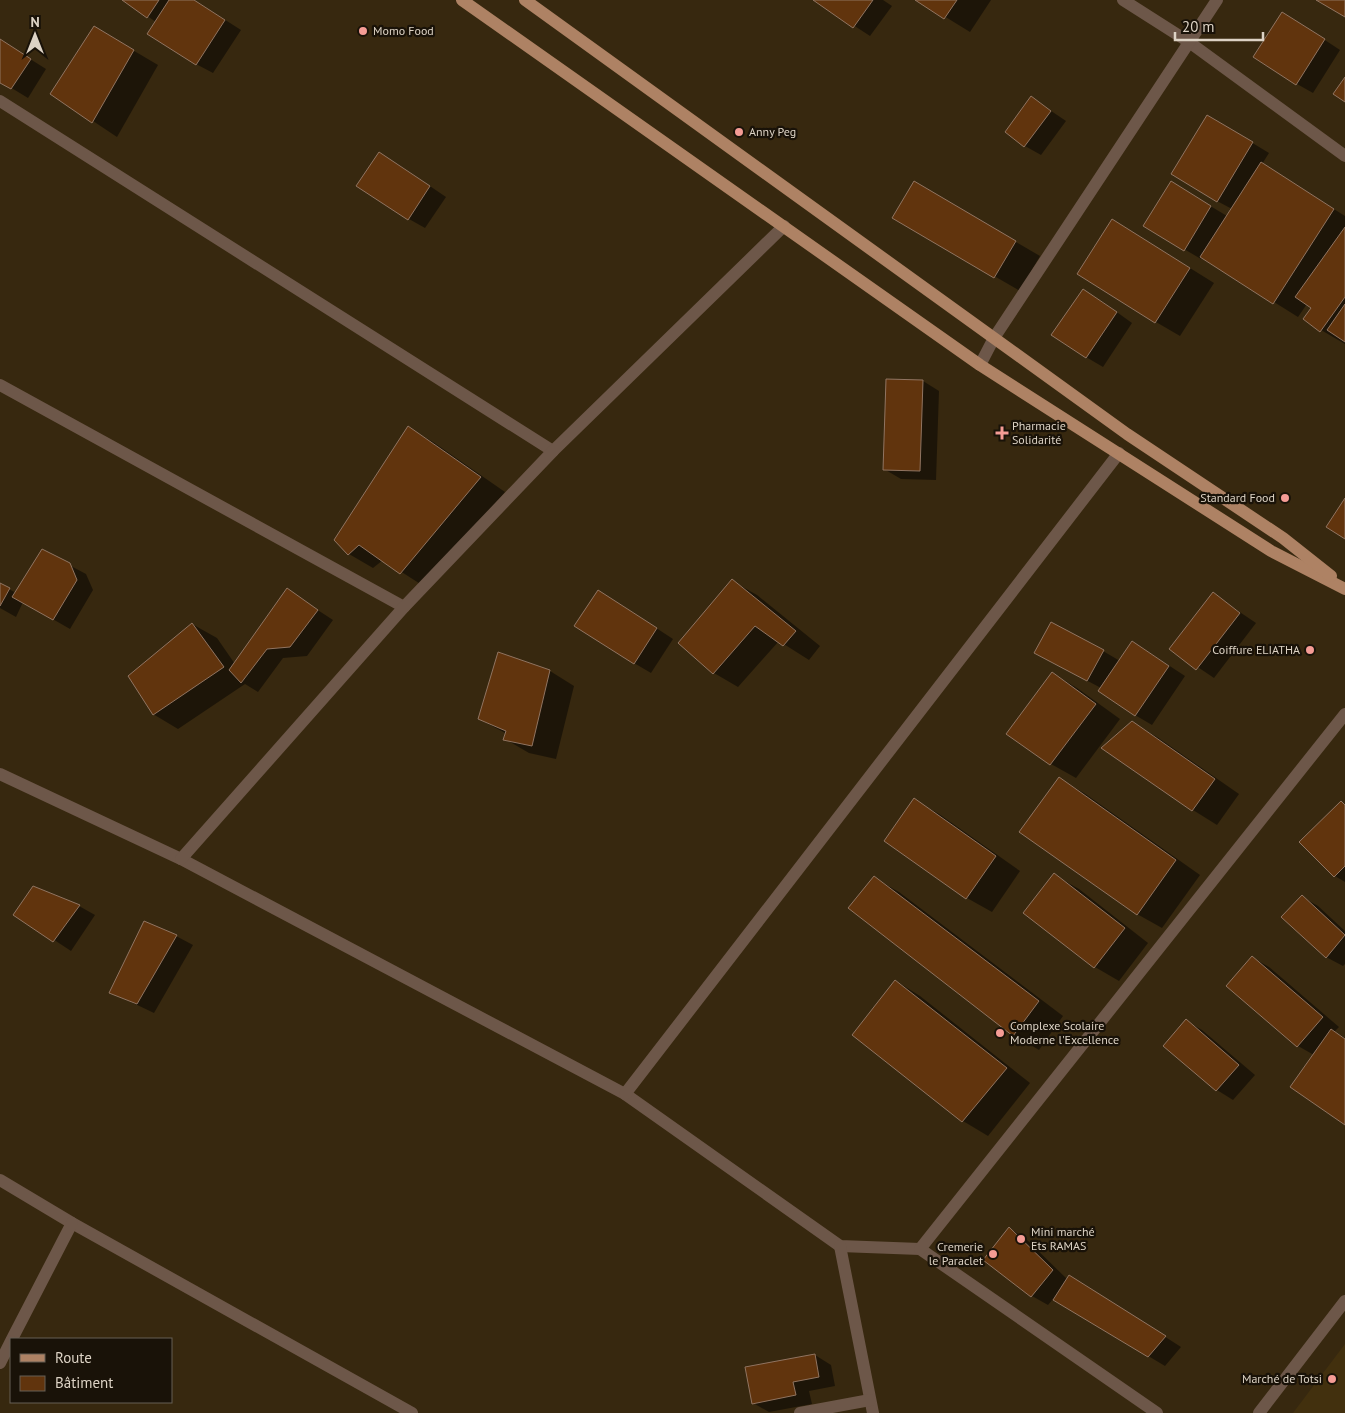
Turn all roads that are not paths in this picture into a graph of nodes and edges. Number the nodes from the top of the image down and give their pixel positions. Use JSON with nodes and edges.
{"nodes":[{"id":1,"x":462,"y":0,"type":"edge"},
{"id":2,"x":525,"y":0,"type":"edge"},
{"id":3,"x":1124,"y":0,"type":"edge"},
{"id":4,"x":1216,"y":0,"type":"edge"},
{"id":5,"x":1189,"y":42,"type":"junction"},
{"id":6,"x":0,"y":102,"type":"edge"},
{"id":7,"x":1345,"y":156,"type":"edge"},
{"id":8,"x":784,"y":226,"type":"junction"},
{"id":9,"x":994,"y":338,"type":"junction"},
{"id":10,"x":980,"y":365,"type":"junction"},
{"id":11,"x":0,"y":384,"type":"edge"},
{"id":12,"x":553,"y":451,"type":"junction"},
{"id":13,"x":1119,"y":453,"type":"junction"},
{"id":14,"x":1345,"y":588,"type":"edge"},
{"id":15,"x":404,"y":607,"type":"junction"},
{"id":16,"x":1345,"y":714,"type":"edge"},
{"id":17,"x":0,"y":774,"type":"edge"},
{"id":18,"x":181,"y":859,"type":"junction"},
{"id":19,"x":626,"y":1094,"type":"junction"},
{"id":20,"x":0,"y":1180,"type":"edge"},
{"id":21,"x":72,"y":1223,"type":"junction"},
{"id":22,"x":840,"y":1246,"type":"junction"},
{"id":23,"x":920,"y":1249,"type":"junction"},
{"id":24,"x":1345,"y":1301,"type":"edge"},
{"id":25,"x":13,"y":1338,"type":"edge"},
{"id":26,"x":10,"y":1344,"type":"edge"},
{"id":27,"x":0,"y":1362,"type":"edge"},
{"id":28,"x":871,"y":1407,"type":"edge"},
{"id":29,"x":412,"y":1413,"type":"edge"},
{"id":30,"x":800,"y":1413,"type":"edge"},
{"id":31,"x":1157,"y":1413,"type":"edge"},
{"id":32,"x":1259,"y":1413,"type":"edge"}],
"edges":[{"from":1,"to":8,"type":"main road"},
{"from":2,"to":9,"type":"main road"},
{"from":3,"to":5,"type":"street"},
{"from":4,"to":5,"type":"street"},
{"from":5,"to":7,"type":"street"},
{"from":5,"to":9,"type":"street"},
{"from":6,"to":12,"type":"street"},
{"from":8,"to":10,"type":"main road"},
{"from":8,"to":12,"type":"street"},
{"from":9,"to":10,"type":"street"},
{"from":9,"to":14,"type":"main road"},
{"from":10,"to":13,"type":"main road"},
{"from":11,"to":15,"type":"street"},
{"from":12,"to":15,"type":"street"},
{"from":13,"to":14,"type":"main road"},
{"from":13,"to":19,"type":"street"},
{"from":15,"to":18,"type":"street"},
{"from":16,"to":23,"type":"street"},
{"from":17,"to":18,"type":"street"},
{"from":18,"to":19,"type":"street"},
{"from":19,"to":22,"type":"street"},
{"from":20,"to":21,"type":"street"},
{"from":21,"to":25,"type":"street"},
{"from":21,"to":29,"type":"street"},
{"from":22,"to":23,"type":"street"},
{"from":22,"to":28,"type":"street"},
{"from":23,"to":31,"type":"street"},
{"from":24,"to":32,"type":"street"},
{"from":26,"to":27,"type":"street"},
{"from":28,"to":30,"type":"street"}]}
